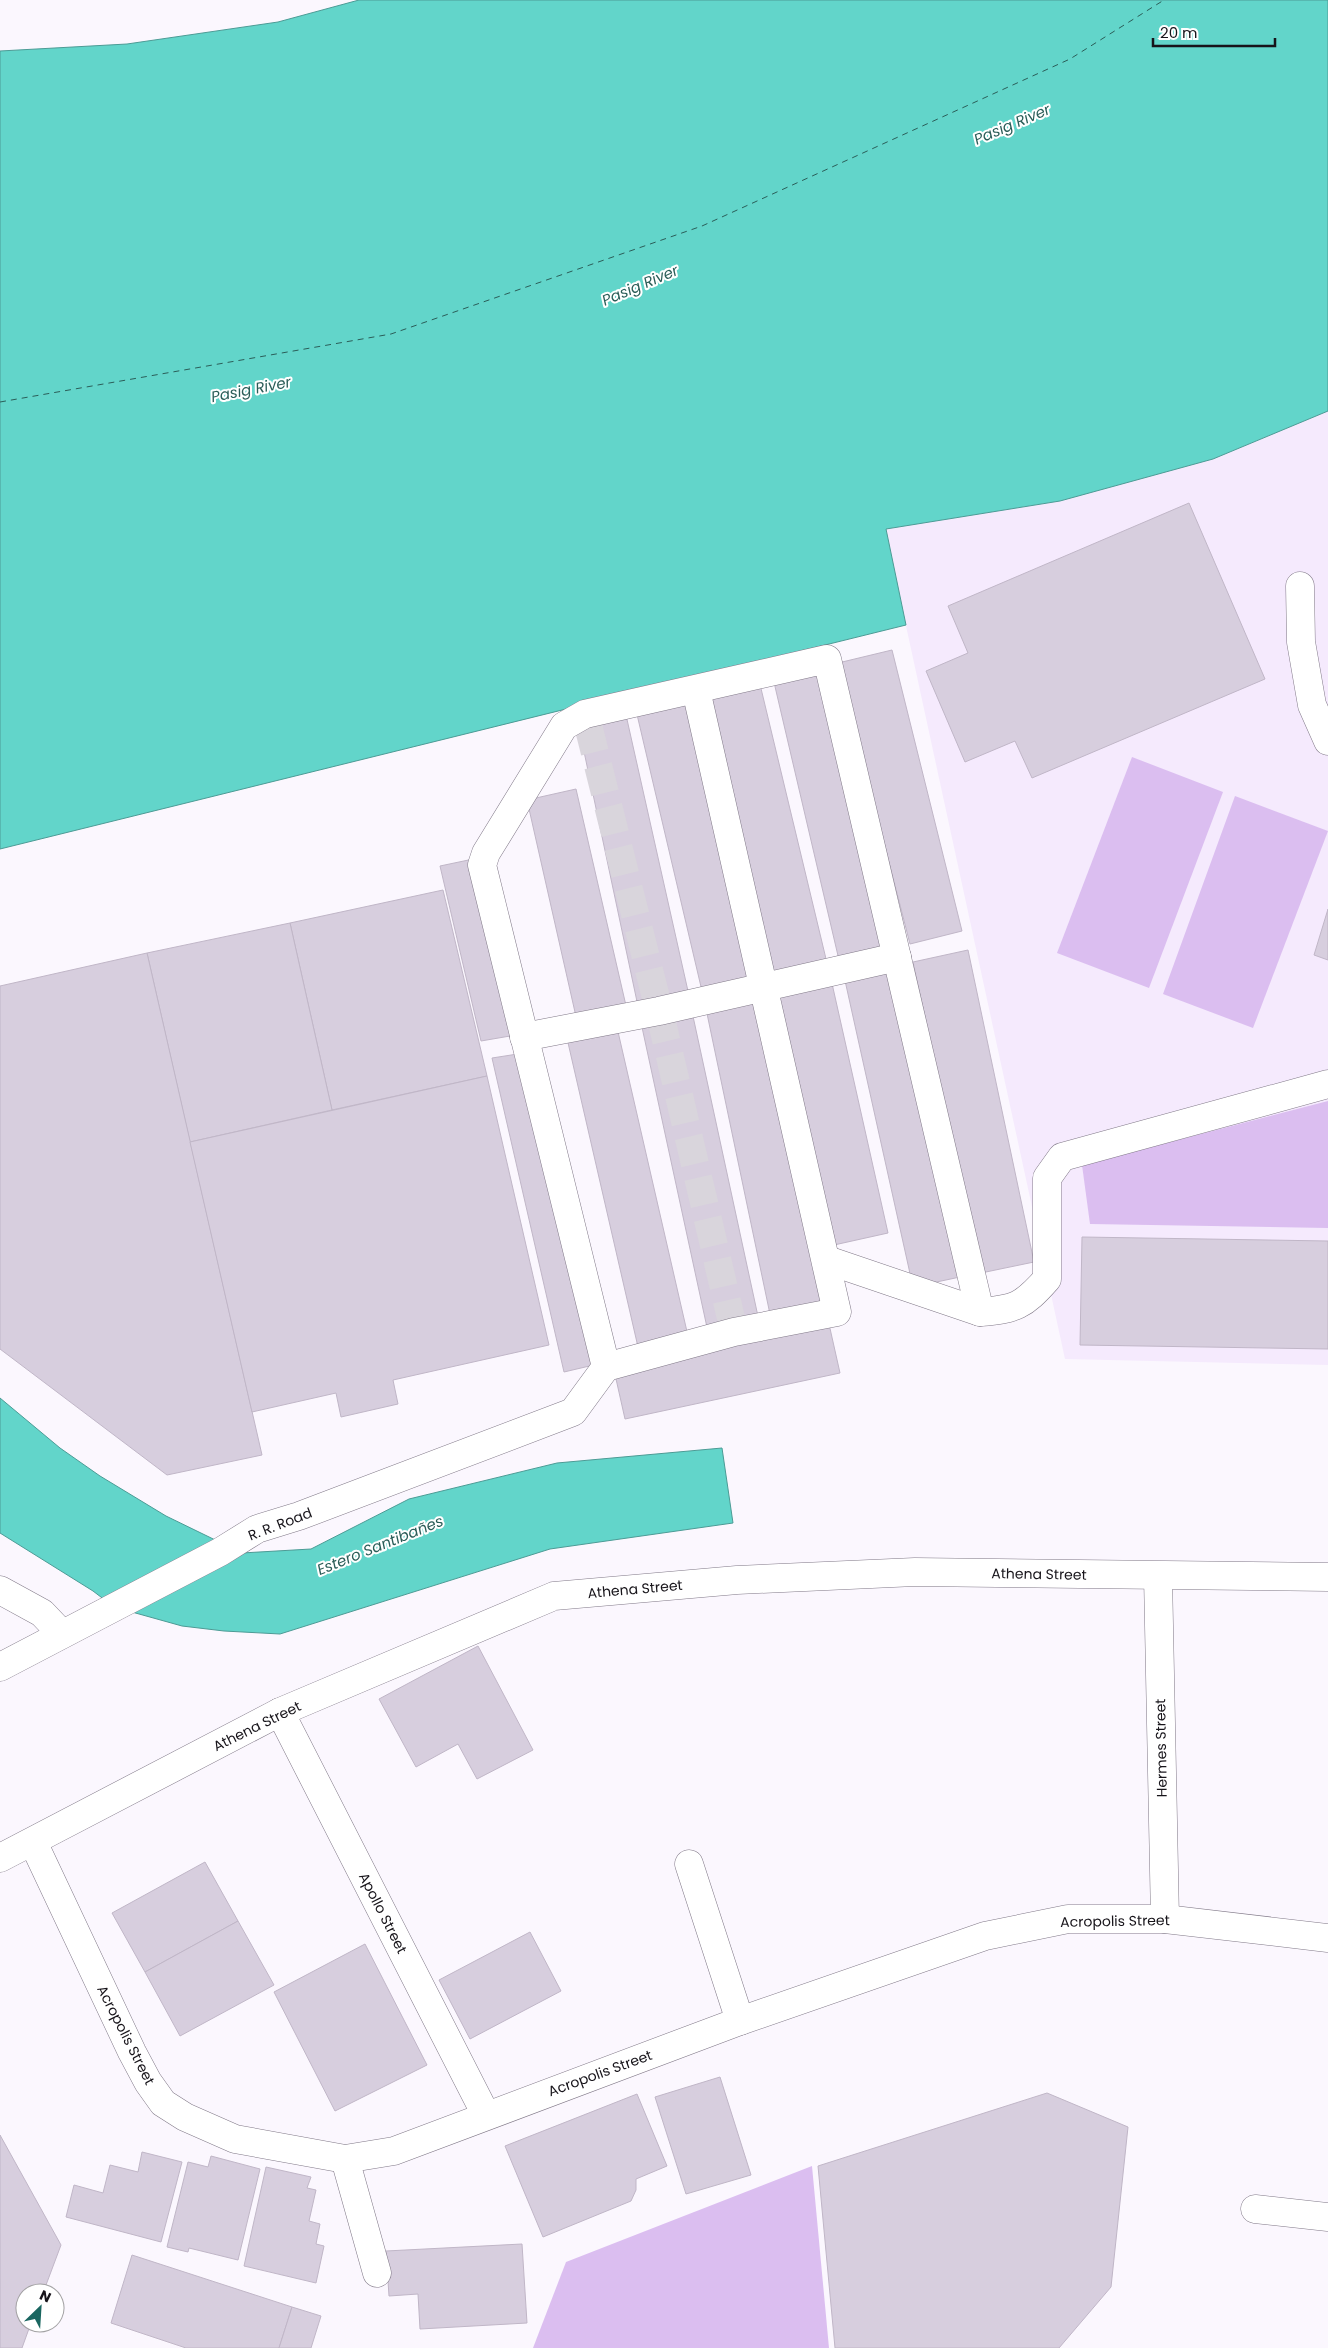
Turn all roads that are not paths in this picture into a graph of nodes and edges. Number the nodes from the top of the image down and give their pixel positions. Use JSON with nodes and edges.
{"nodes":[{"id":1,"x":1300,"y":586,"type":"dead end"},
{"id":2,"x":696,"y":690,"type":"junction"},
{"id":3,"x":1328,"y":741,"type":"edge"},
{"id":4,"x":897,"y":957,"type":"junction"},
{"id":5,"x":764,"y":986,"type":"junction"},
{"id":6,"x":524,"y":1037,"type":"junction"},
{"id":7,"x":1328,"y":1084,"type":"edge"},
{"id":8,"x":827,"y":1260,"type":"junction"},
{"id":9,"x":980,"y":1312,"type":"junction"},
{"id":10,"x":606,"y":1367,"type":"junction"},
{"id":11,"x":1158,"y":1576,"type":"junction"},
{"id":12,"x":1328,"y":1577,"type":"edge"},
{"id":13,"x":0,"y":1590,"type":"edge"},
{"id":14,"x":62,"y":1634,"type":"junction"},
{"id":15,"x":0,"y":1667,"type":"edge"},
{"id":16,"x":280,"y":1712,"type":"junction"},
{"id":17,"x":33,"y":1842,"type":"junction"},
{"id":18,"x":0,"y":1858,"type":"edge"},
{"id":19,"x":689,"y":1864,"type":"dead end"},
{"id":20,"x":1165,"y":1919,"type":"junction"},
{"id":21,"x":1328,"y":1938,"type":"edge"},
{"id":22,"x":740,"y":2021,"type":"junction"},
{"id":23,"x":486,"y":2115,"type":"junction"},
{"id":24,"x":345,"y":2158,"type":"junction"},
{"id":25,"x":1255,"y":2209,"type":"dead end"},
{"id":26,"x":1328,"y":2217,"type":"edge"},
{"id":27,"x":377,"y":2273,"type":"dead end"}],
"edges":[{"from":1,"to":3,"type":"street"},
{"from":2,"to":4,"type":"street"},
{"from":2,"to":5,"type":"street"},
{"from":2,"to":6,"type":"street"},
{"from":4,"to":5,"type":"street"},
{"from":4,"to":9,"type":"street"},
{"from":5,"to":6,"type":"street"},
{"from":5,"to":8,"type":"street"},
{"from":6,"to":10,"type":"street"},
{"from":7,"to":9,"type":"street"},
{"from":8,"to":9,"type":"street"},
{"from":8,"to":10,"type":"street"},
{"from":10,"to":14,"type":"street","name":"R. R. Road"},
{"from":11,"to":12,"type":"street","name":"Athena Street"},
{"from":11,"to":16,"type":"street","name":"Athena Street"},
{"from":11,"to":20,"type":"street","name":"Hermes Street"},
{"from":13,"to":14,"type":"street"},
{"from":14,"to":15,"type":"street","name":"R. R. Road"},
{"from":16,"to":17,"type":"street","name":"Athena Street"},
{"from":16,"to":23,"type":"street","name":"Apollo Street"},
{"from":17,"to":18,"type":"street","name":"Athena Street"},
{"from":17,"to":24,"type":"street","name":"Acropolis Street"},
{"from":19,"to":22,"type":"street"},
{"from":20,"to":21,"type":"street","name":"Acropolis Street"},
{"from":20,"to":22,"type":"street","name":"Acropolis Street"},
{"from":22,"to":23,"type":"street","name":"Acropolis Street"},
{"from":23,"to":24,"type":"street","name":"Acropolis Street"},
{"from":24,"to":27,"type":"street"},
{"from":25,"to":26,"type":"street"}]}
